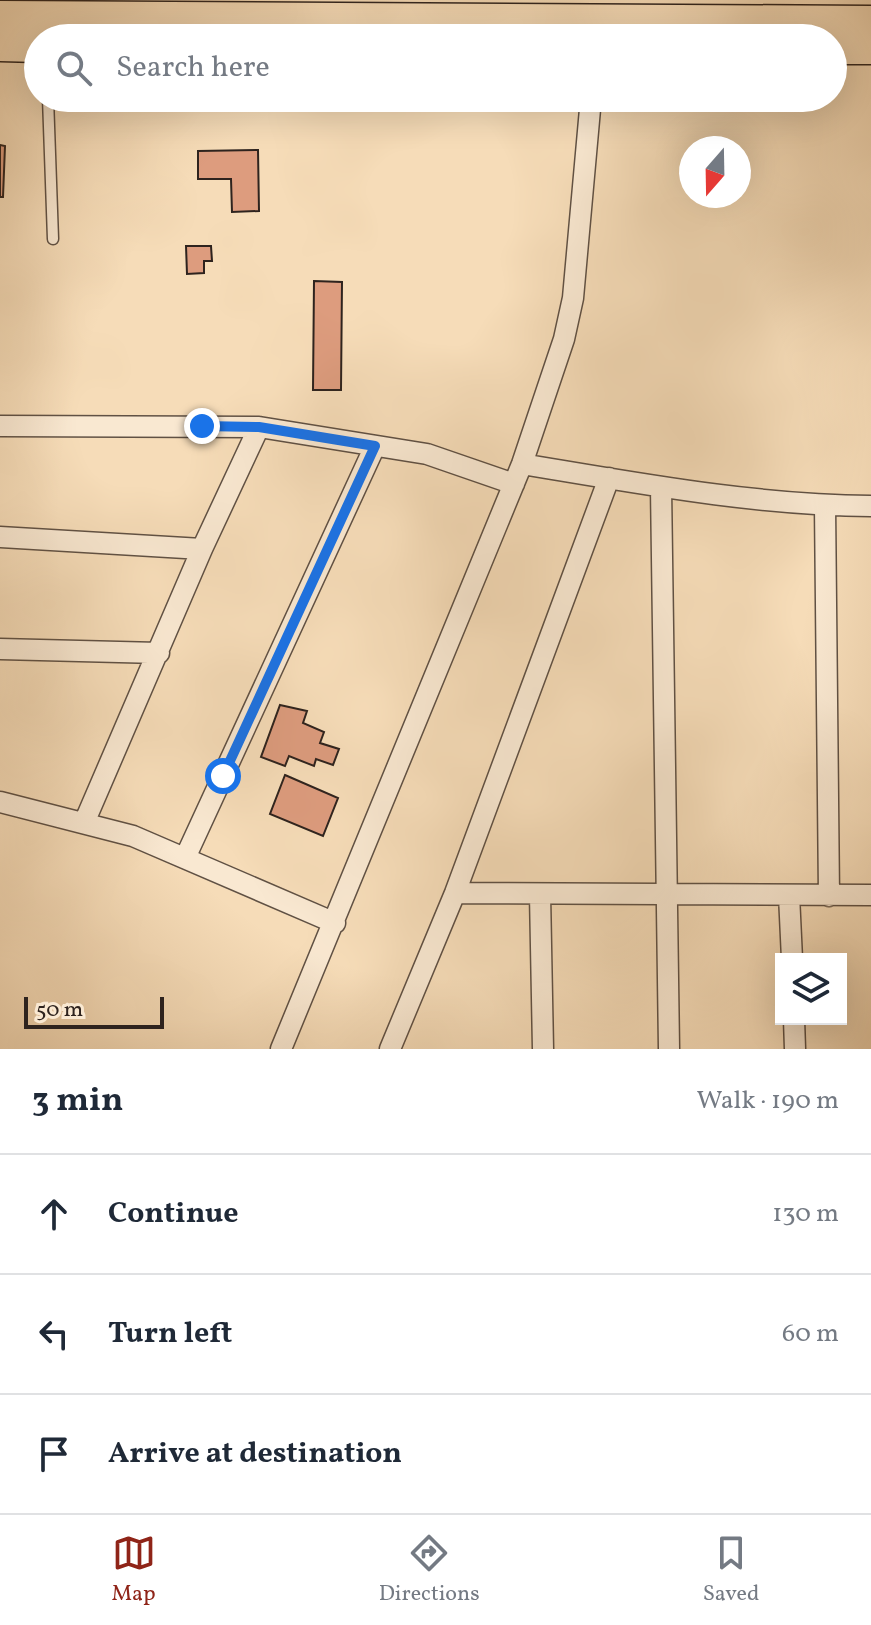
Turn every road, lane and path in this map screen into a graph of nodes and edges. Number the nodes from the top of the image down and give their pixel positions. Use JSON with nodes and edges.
{"nodes":[{"id":1,"x":304,"y":10,"type":"edge"},
{"id":2,"x":528,"y":10,"type":"edge"},
{"id":3,"x":770,"y":11,"type":"edge"},
{"id":4,"x":5,"y":20,"type":"edge"},
{"id":5,"x":871,"y":22,"type":"edge"},
{"id":6,"x":86,"y":24,"type":"edge"},
{"id":7,"x":197,"y":24,"type":"edge"},
{"id":8,"x":24,"y":35,"type":"edge"},
{"id":9,"x":847,"y":48,"type":"edge"},
{"id":10,"x":871,"y":48,"type":"edge"},
{"id":11,"x":48,"y":112,"type":"edge"},
{"id":12,"x":590,"y":112,"type":"edge"},
{"id":13,"x":53,"y":239,"type":"dead end"},
{"id":14,"x":0,"y":426,"type":"edge"},
{"id":15,"x":259,"y":427,"type":"junction"},
{"id":16,"x":375,"y":446,"type":"junction"},
{"id":17,"x":522,"y":464,"type":"junction"},
{"id":18,"x":609,"y":478,"type":"junction"},
{"id":19,"x":514,"y":484,"type":"junction"},
{"id":20,"x":661,"y":487,"type":"junction"},
{"id":21,"x":825,"y":506,"type":"junction"},
{"id":22,"x":871,"y":506,"type":"edge"},
{"id":23,"x":0,"y":537,"type":"edge"},
{"id":24,"x":202,"y":549,"type":"junction"},
{"id":25,"x":0,"y":649,"type":"edge"},
{"id":26,"x":159,"y":653,"type":"junction"},
{"id":27,"x":0,"y":802,"type":"edge"},
{"id":28,"x":84,"y":823,"type":"junction"},
{"id":29,"x":185,"y":858,"type":"junction"},
{"id":30,"x":455,"y":893,"type":"junction"},
{"id":31,"x":540,"y":894,"type":"junction"},
{"id":32,"x":664,"y":894,"type":"junction"},
{"id":33,"x":789,"y":895,"type":"junction"},
{"id":34,"x":871,"y":895,"type":"edge"},
{"id":35,"x":829,"y":896,"type":"junction"},
{"id":36,"x":335,"y":923,"type":"junction"},
{"id":37,"x":792,"y":953,"type":"edge"},
{"id":38,"x":794,"y":1025,"type":"edge"},
{"id":39,"x":281,"y":1049,"type":"edge"},
{"id":40,"x":390,"y":1049,"type":"edge"},
{"id":41,"x":543,"y":1049,"type":"edge"},
{"id":42,"x":669,"y":1049,"type":"edge"},
{"id":43,"x":795,"y":1049,"type":"edge"}],
"edges":[{"from":1,"to":2,"type":"main road"},
{"from":1,"to":7,"type":"main road"},
{"from":2,"to":3,"type":"main road"},
{"from":3,"to":5,"type":"main road"},
{"from":4,"to":6,"type":"main road"},
{"from":4,"to":8,"type":"main road"},
{"from":9,"to":10,"type":"main road"},
{"from":11,"to":13,"type":"lane"},
{"from":12,"to":17,"type":"street"},
{"from":14,"to":15,"type":"street"},
{"from":15,"to":16,"type":"street"},
{"from":15,"to":24,"type":"street"},
{"from":16,"to":19,"type":"street"},
{"from":16,"to":29,"type":"street"},
{"from":17,"to":18,"type":"street"},
{"from":17,"to":19,"type":"street"},
{"from":18,"to":20,"type":"street"},
{"from":18,"to":30,"type":"street"},
{"from":19,"to":36,"type":"street"},
{"from":20,"to":21,"type":"street"},
{"from":20,"to":32,"type":"street"},
{"from":21,"to":22,"type":"street"},
{"from":21,"to":35,"type":"street"},
{"from":23,"to":24,"type":"street"},
{"from":24,"to":26,"type":"street"},
{"from":25,"to":26,"type":"street"},
{"from":26,"to":28,"type":"street"},
{"from":27,"to":28,"type":"street"},
{"from":28,"to":29,"type":"street"},
{"from":29,"to":36,"type":"street"},
{"from":30,"to":31,"type":"street"},
{"from":30,"to":40,"type":"street"},
{"from":31,"to":32,"type":"street"},
{"from":31,"to":41,"type":"street"},
{"from":32,"to":33,"type":"street"},
{"from":32,"to":42,"type":"street"},
{"from":33,"to":35,"type":"street"},
{"from":33,"to":37,"type":"street"},
{"from":34,"to":35,"type":"street"},
{"from":36,"to":39,"type":"street"},
{"from":38,"to":43,"type":"street"}]}
